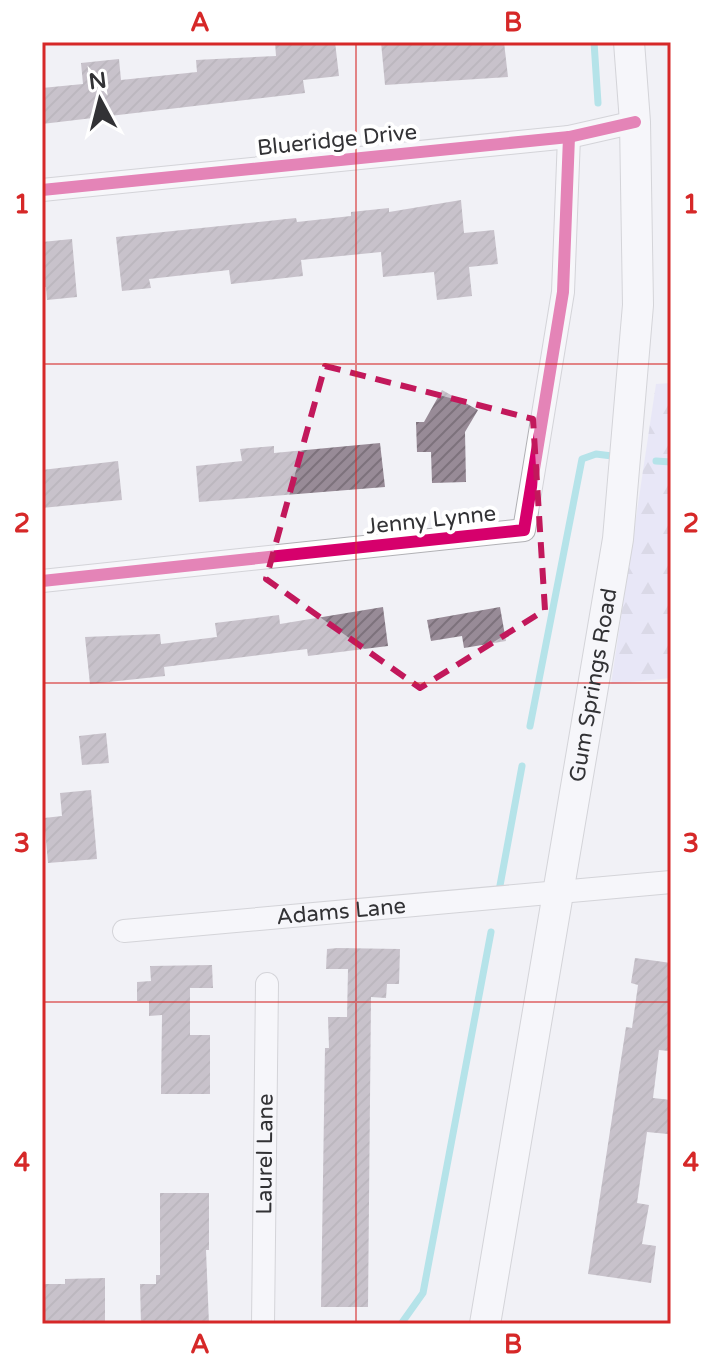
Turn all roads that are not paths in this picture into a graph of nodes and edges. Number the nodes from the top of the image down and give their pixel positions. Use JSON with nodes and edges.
{"nodes":[{"id":1,"x":629,"y":42,"type":"edge"},
{"id":2,"x":635,"y":122,"type":"junction"},
{"id":3,"x":569,"y":137,"type":"junction"},
{"id":4,"x":42,"y":190,"type":"edge"},
{"id":5,"x":42,"y":581,"type":"edge"},
{"id":6,"x":671,"y":882,"type":"edge"},
{"id":7,"x":560,"y":892,"type":"junction"},
{"id":8,"x":124,"y":931,"type":"dead end"},
{"id":9,"x":267,"y":984,"type":"dead end"},
{"id":10,"x":263,"y":1324,"type":"edge"},
{"id":11,"x":485,"y":1324,"type":"edge"}],
"edges":[{"from":1,"to":2,"type":"main road","name":"Gum Springs Road"},
{"from":2,"to":3,"type":"street","name":"Blueridge Drive"},
{"from":2,"to":7,"type":"main road","name":"Gum Springs Road"},
{"from":3,"to":4,"type":"street","name":"Blueridge Drive"},
{"from":3,"to":5,"type":"street","name":"Jenny Lynne"},
{"from":6,"to":7,"type":"street","name":"Adams Lane"},
{"from":7,"to":8,"type":"street","name":"Adams Lane"},
{"from":7,"to":11,"type":"main road","name":"Gum Springs Road"},
{"from":9,"to":10,"type":"street","name":"Laurel Lane"}]}
